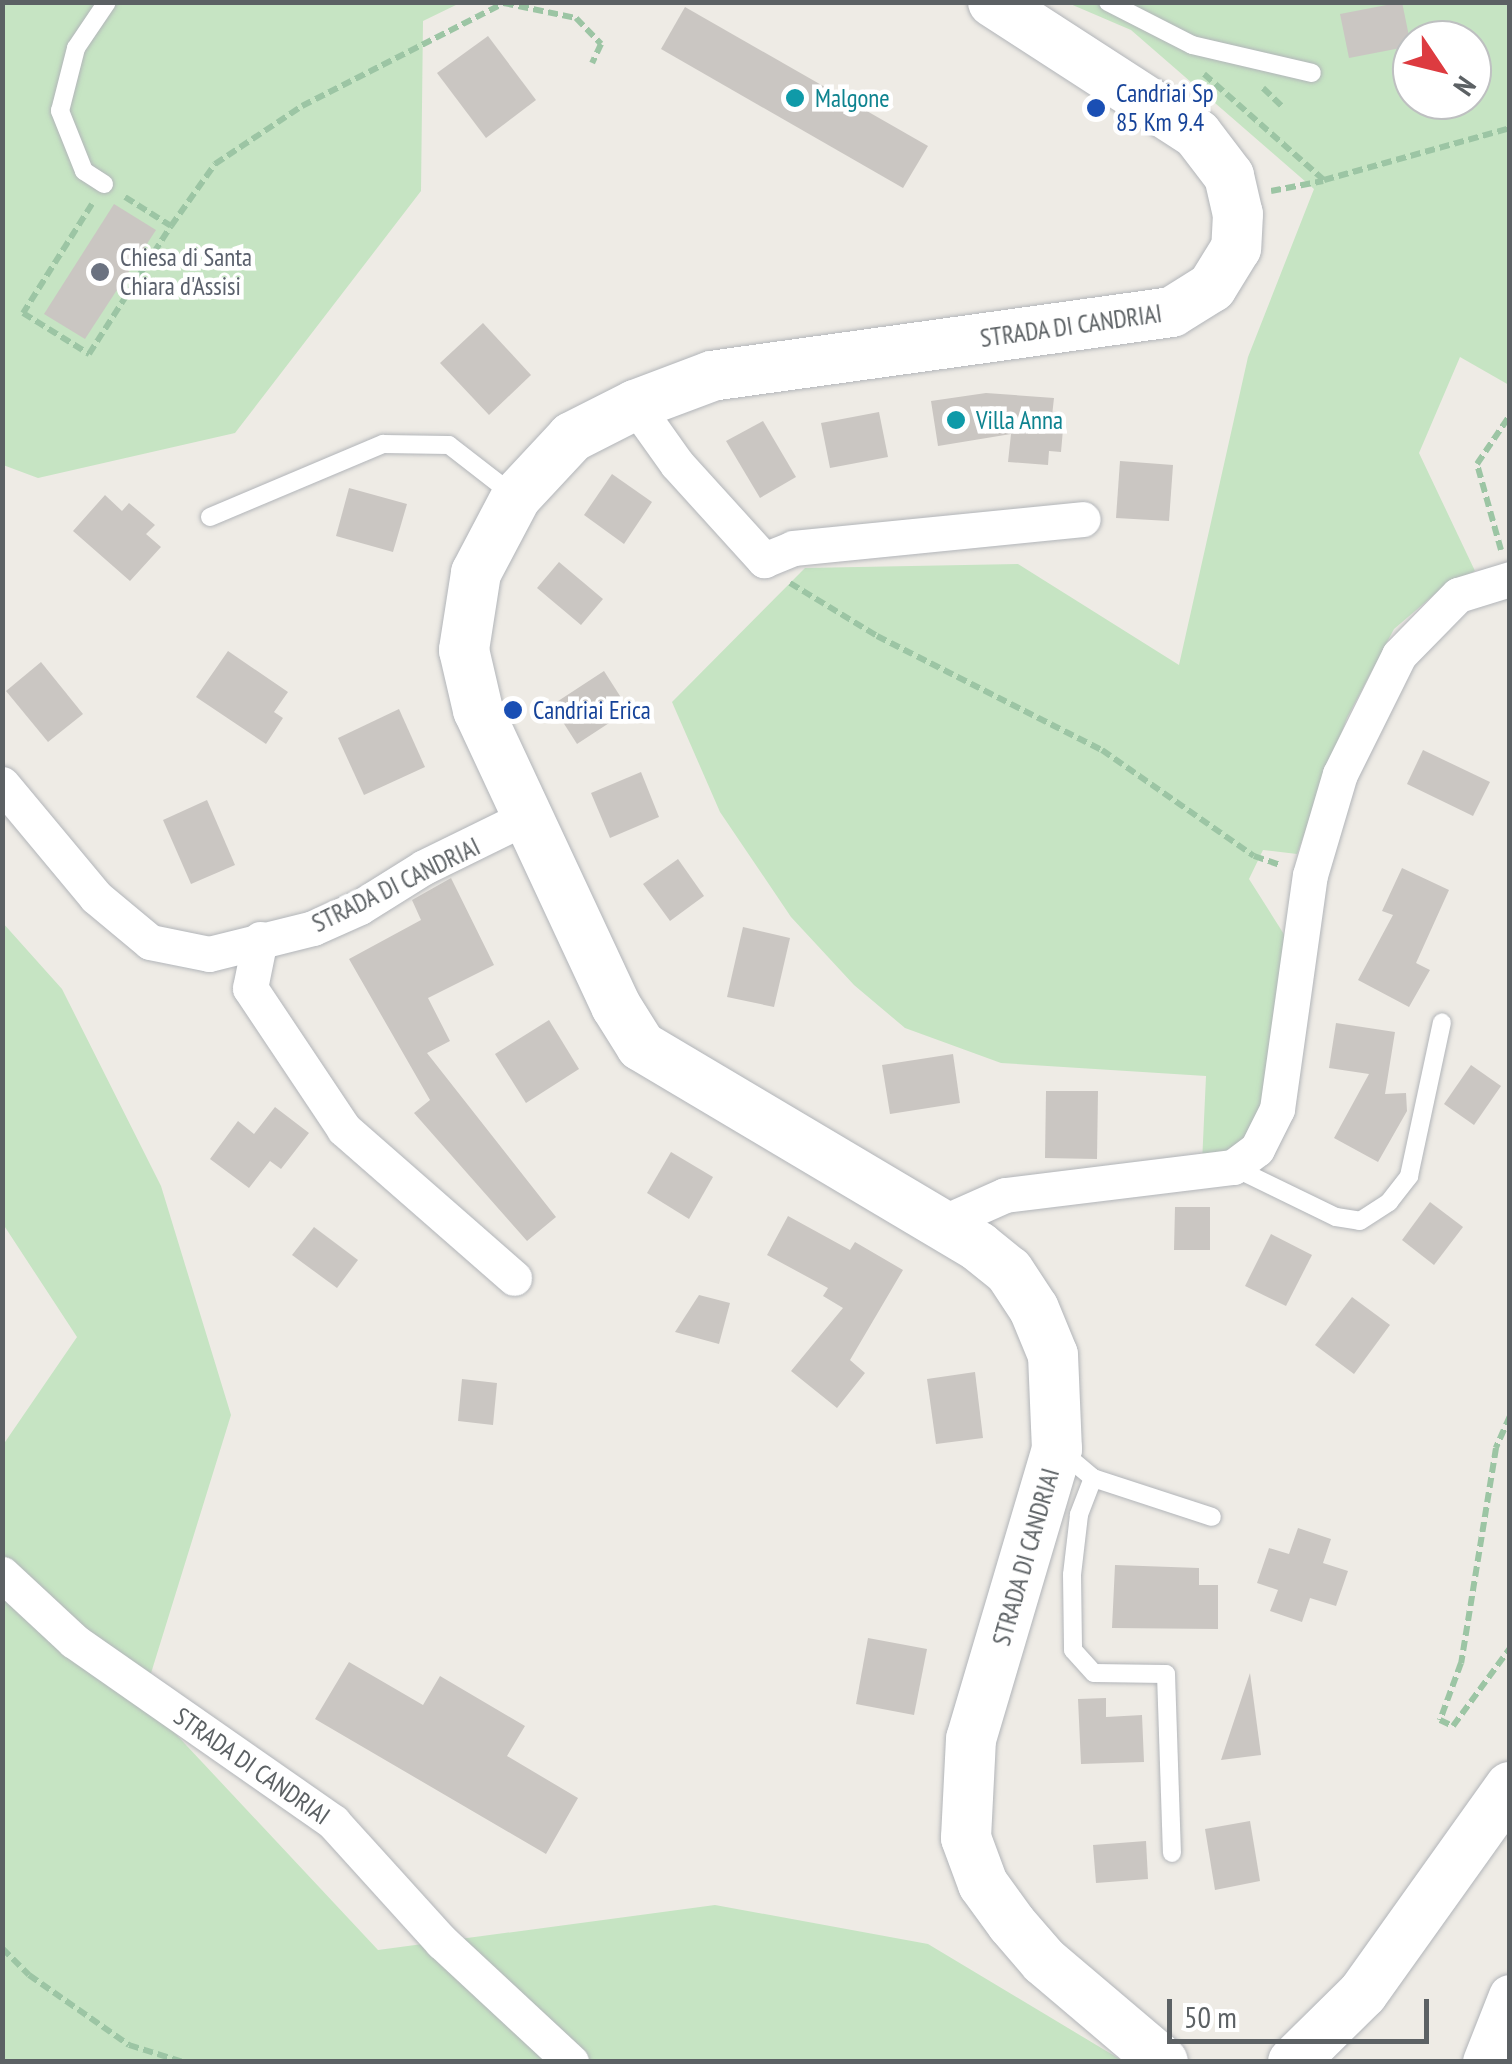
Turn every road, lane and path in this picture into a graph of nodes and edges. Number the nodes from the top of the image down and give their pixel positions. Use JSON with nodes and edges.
{"nodes":[{"id":1,"x":107,"y":2,"type":"edge"},
{"id":2,"x":992,"y":2,"type":"edge"},
{"id":3,"x":1108,"y":2,"type":"edge"},
{"id":4,"x":592,"y":63,"type":"dead end"},
{"id":5,"x":1192,"y":64,"type":"dead end"},
{"id":6,"x":1312,"y":73,"type":"dead end"},
{"id":7,"x":1510,"y":128,"type":"edge"},
{"id":8,"x":104,"y":184,"type":"junction"},
{"id":9,"x":170,"y":226,"type":"junction"},
{"id":10,"x":635,"y":405,"type":"junction"},
{"id":11,"x":1510,"y":414,"type":"edge"},
{"id":12,"x":516,"y":497,"type":"junction"},
{"id":13,"x":210,"y":517,"type":"dead end"},
{"id":14,"x":1083,"y":518,"type":"dead end"},
{"id":15,"x":764,"y":560,"type":"junction"},
{"id":16,"x":1509,"y":578,"type":"edge"},
{"id":17,"x":2,"y":784,"type":"edge"},
{"id":18,"x":526,"y":817,"type":"junction"},
{"id":19,"x":1254,"y":856,"type":"dead end"},
{"id":20,"x":260,"y":939,"type":"junction"},
{"id":21,"x":1442,"y":1022,"type":"dead end"},
{"id":22,"x":1233,"y":1166,"type":"junction"},
{"id":23,"x":942,"y":1223,"type":"junction"},
{"id":24,"x":514,"y":1278,"type":"dead end"},
{"id":25,"x":1510,"y":1416,"type":"edge"},
{"id":26,"x":1075,"y":1463,"type":"junction"},
{"id":27,"x":1212,"y":1516,"type":"dead end"},
{"id":28,"x":2,"y":1574,"type":"edge"},
{"id":29,"x":1510,"y":1648,"type":"edge"},
{"id":30,"x":1510,"y":1787,"type":"edge"},
{"id":31,"x":1172,"y":1853,"type":"dead end"},
{"id":32,"x":2,"y":1948,"type":"edge"},
{"id":33,"x":1510,"y":1996,"type":"edge"},
{"id":34,"x":183,"y":2062,"type":"edge"},
{"id":35,"x":572,"y":2062,"type":"edge"},
{"id":36,"x":1162,"y":2062,"type":"edge"},
{"id":37,"x":1294,"y":2062,"type":"edge"},
{"id":38,"x":1484,"y":2062,"type":"edge"}],
"edges":[{"from":1,"to":8,"type":"lane"},
{"from":2,"to":10,"type":"main road","name":"STRADA DI CANDRIAI"},
{"from":3,"to":6,"type":"lane"},
{"from":4,"to":9,"type":"path"},
{"from":5,"to":7,"type":"path"},
{"from":8,"to":9,"type":"path"},
{"from":8,"to":9,"type":"path"},
{"from":10,"to":12,"type":"main road","name":"STRADA DI CANDRIAI"},
{"from":10,"to":15,"type":"street"},
{"from":11,"to":16,"type":"path"},
{"from":12,"to":13,"type":"lane"},
{"from":12,"to":18,"type":"main road","name":"STRADA DI CANDRIAI"},
{"from":14,"to":15,"type":"street"},
{"from":15,"to":19,"type":"path"},
{"from":16,"to":22,"type":"street"},
{"from":17,"to":20,"type":"street","name":"STRADA DI CANDRIAI"},
{"from":18,"to":20,"type":"street","name":"STRADA DI CANDRIAI"},
{"from":18,"to":23,"type":"main road","name":"STRADA DI CANDRIAI"},
{"from":20,"to":24,"type":"street"},
{"from":21,"to":22,"type":"lane"},
{"from":22,"to":23,"type":"street"},
{"from":23,"to":26,"type":"main road","name":"STRADA DI CANDRIAI"},
{"from":25,"to":29,"type":"path"},
{"from":26,"to":27,"type":"lane","name":"STRADA DI CANDRIAI"},
{"from":26,"to":31,"type":"lane","name":"STRADA DI CANDRIAI"},
{"from":26,"to":36,"type":"main road","name":"STRADA DI CANDRIAI"},
{"from":28,"to":35,"type":"street","name":"STRADA DI CANDRIAI"},
{"from":30,"to":37,"type":"main road"},
{"from":32,"to":34,"type":"path"},
{"from":33,"to":38,"type":"street"}]}
